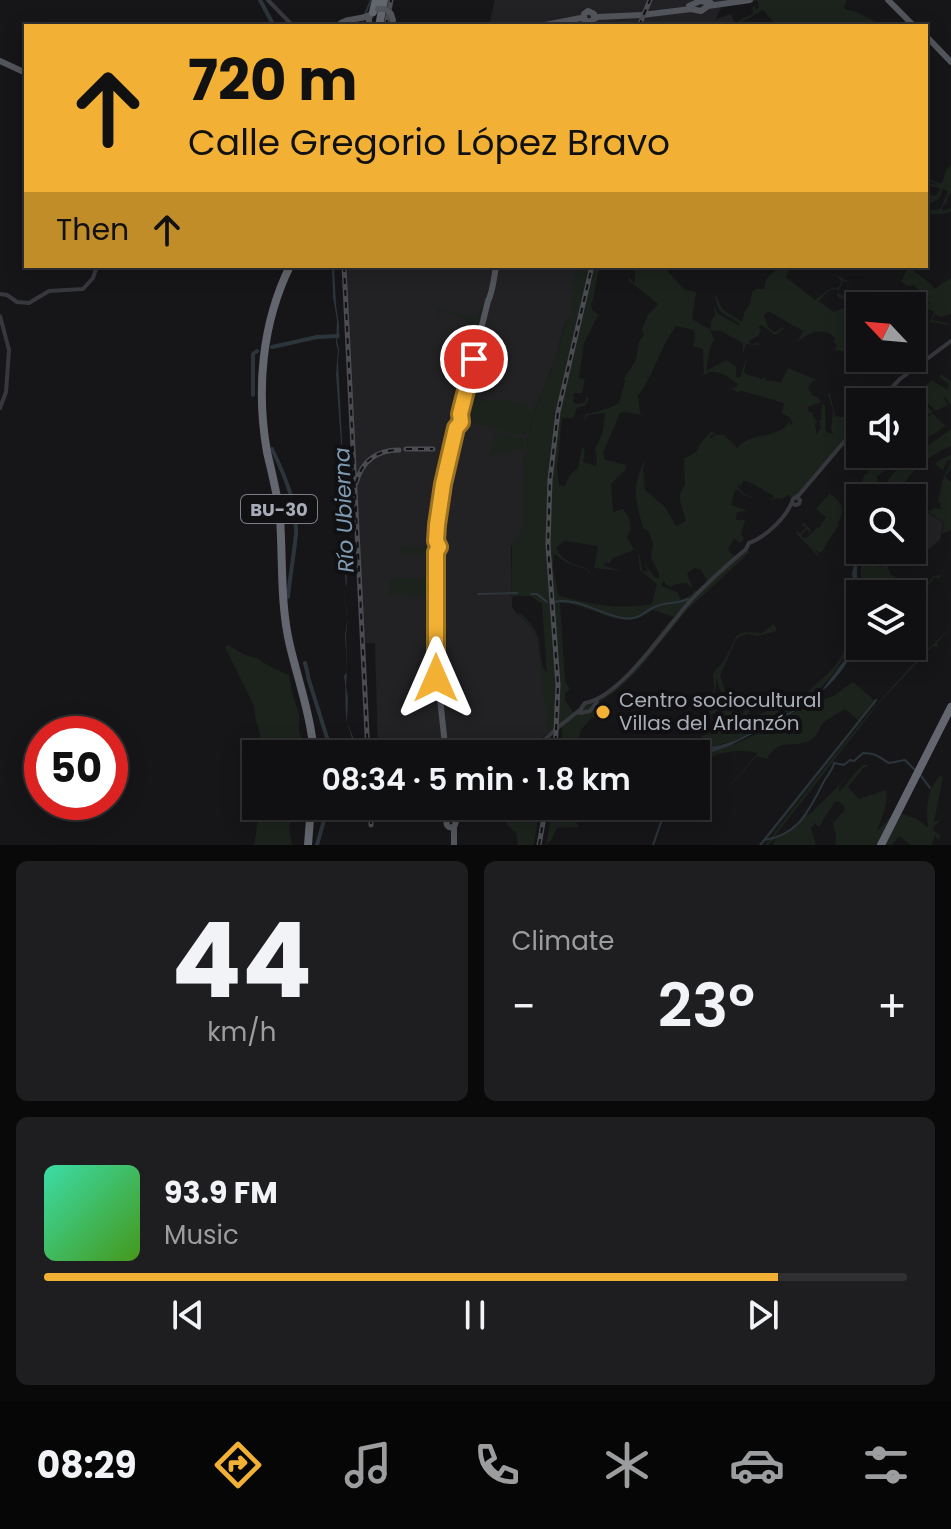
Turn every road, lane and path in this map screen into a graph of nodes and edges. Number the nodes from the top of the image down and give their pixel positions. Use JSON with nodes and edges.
{"nodes":[{"id":1,"x":268,"y":0,"type":"edge"},
{"id":2,"x":733,"y":0,"type":"edge"},
{"id":3,"x":750,"y":0,"type":"edge"},
{"id":4,"x":890,"y":0,"type":"edge"},
{"id":5,"x":705,"y":5,"type":"junction"},
{"id":6,"x":381,"y":14,"type":"edge"},
{"id":7,"x":584,"y":16,"type":"junction"},
{"id":8,"x":291,"y":24,"type":"edge"},
{"id":9,"x":340,"y":24,"type":"edge"},
{"id":10,"x":400,"y":24,"type":"edge"},
{"id":11,"x":539,"y":24,"type":"edge"},
{"id":12,"x":549,"y":24,"type":"edge"},
{"id":13,"x":913,"y":24,"type":"edge"},
{"id":14,"x":928,"y":40,"type":"edge"},
{"id":15,"x":0,"y":61,"type":"edge"},
{"id":16,"x":951,"y":64,"type":"edge"},
{"id":17,"x":24,"y":72,"type":"edge"},
{"id":18,"x":96,"y":268,"type":"edge"},
{"id":19,"x":287,"y":268,"type":"edge"},
{"id":20,"x":495,"y":268,"type":"edge"},
{"id":21,"x":0,"y":294,"type":"edge"},
{"id":22,"x":0,"y":316,"type":"edge"},
{"id":23,"x":951,"y":342,"type":"edge"},
{"id":24,"x":892,"y":388,"type":"edge"},
{"id":25,"x":0,"y":408,"type":"edge"},
{"id":26,"x":846,"y":441,"type":"edge"},
{"id":27,"x":753,"y":546,"type":"junction"},
{"id":28,"x":588,"y":703,"type":"junction"},
{"id":29,"x":951,"y":707,"type":"edge"},
{"id":30,"x":592,"y":708,"type":"junction"},
{"id":31,"x":584,"y":710,"type":"junction"},
{"id":32,"x":310,"y":740,"type":"edge"},
{"id":33,"x":444,"y":740,"type":"edge"},
{"id":34,"x":547,"y":740,"type":"edge"},
{"id":35,"x":312,"y":820,"type":"edge"},
{"id":36,"x":456,"y":820,"type":"edge"},
{"id":37,"x":452,"y":822,"type":"joint"},
{"id":38,"x":310,"y":845,"type":"edge"},
{"id":39,"x":454,"y":845,"type":"edge"},
{"id":40,"x":881,"y":845,"type":"edge"}],
"edges":[{"from":1,"to":8,"type":"street"},
{"from":2,"to":5,"type":"main road"},
{"from":3,"to":5,"type":"main road"},
{"from":4,"to":13,"type":"main road"},
{"from":5,"to":7,"type":"main road"},
{"from":6,"to":9,"type":"main road"},
{"from":6,"to":10,"type":"main road"},
{"from":7,"to":11,"type":"main road"},
{"from":7,"to":12,"type":"main road"},
{"from":14,"to":16,"type":"main road"},
{"from":15,"to":17,"type":"main road"},
{"from":18,"to":21,"type":"street"},
{"from":19,"to":32,"type":"highway","number":"BU-30"},
{"from":20,"to":33,"type":"main road"},
{"from":22,"to":25,"type":"street"},
{"from":23,"to":24,"type":"street"},
{"from":26,"to":27,"type":"street"},
{"from":27,"to":28,"type":"street"},
{"from":27,"to":30,"type":"street"},
{"from":28,"to":30,"type":"street"},
{"from":28,"to":31,"type":"street"},
{"from":29,"to":40,"type":"highway"},
{"from":30,"to":31,"type":"street"},
{"from":31,"to":34,"type":"street"},
{"from":35,"to":38,"type":"highway"},
{"from":36,"to":37,"type":"street"},
{"from":37,"to":39,"type":"main road"}]}
